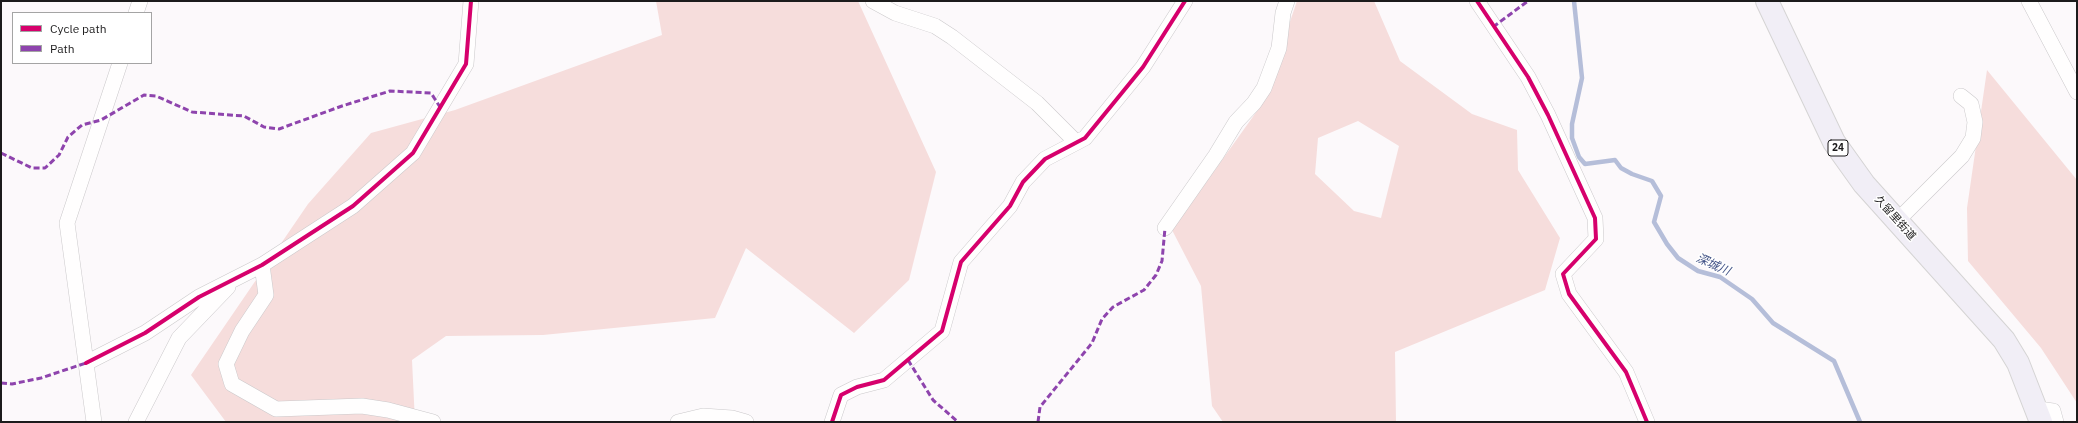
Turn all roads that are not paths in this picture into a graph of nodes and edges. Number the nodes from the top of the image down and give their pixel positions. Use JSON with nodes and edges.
{"nodes":[{"id":1,"x":140,"y":1,"type":"edge"},
{"id":2,"x":471,"y":1,"type":"edge"},
{"id":3,"x":873,"y":1,"type":"edge"},
{"id":4,"x":1185,"y":1,"type":"edge"},
{"id":5,"x":1287,"y":1,"type":"edge"},
{"id":6,"x":1477,"y":1,"type":"edge"},
{"id":7,"x":1767,"y":1,"type":"edge"},
{"id":8,"x":2030,"y":1,"type":"edge"},
{"id":9,"x":136,"y":12,"type":"edge"},
{"id":10,"x":120,"y":64,"type":"edge"},
{"id":11,"x":2077,"y":92,"type":"edge"},
{"id":12,"x":1961,"y":96,"type":"dead end"},
{"id":13,"x":1076,"y":142,"type":"junction"},
{"id":14,"x":1898,"y":221,"type":"junction"},
{"id":15,"x":1165,"y":228,"type":"dead end"},
{"id":16,"x":262,"y":265,"type":"junction"},
{"id":17,"x":236,"y":278,"type":"junction"},
{"id":18,"x":175,"y":313,"type":"junction"},
{"id":19,"x":185,"y":332,"type":"junction"},
{"id":20,"x":86,"y":363,"type":"junction"},
{"id":21,"x":2039,"y":416,"type":"edge"},
{"id":22,"x":94,"y":422,"type":"edge"},
{"id":23,"x":136,"y":422,"type":"edge"},
{"id":24,"x":433,"y":422,"type":"edge"},
{"id":25,"x":678,"y":422,"type":"edge"},
{"id":26,"x":746,"y":422,"type":"edge"},
{"id":27,"x":832,"y":422,"type":"edge"},
{"id":28,"x":1647,"y":422,"type":"edge"},
{"id":29,"x":2056,"y":422,"type":"edge"}],
"edges":[{"from":1,"to":9,"type":"street"},
{"from":2,"to":16,"type":"street"},
{"from":3,"to":13,"type":"street"},
{"from":4,"to":13,"type":"street"},
{"from":5,"to":15,"type":"street"},
{"from":6,"to":28,"type":"street"},
{"from":7,"to":14,"type":"main road","name":"久留里街道","number":"24"},
{"from":8,"to":11,"type":"street"},
{"from":10,"to":20,"type":"street"},
{"from":12,"to":14,"type":"street"},
{"from":13,"to":27,"type":"street"},
{"from":14,"to":21,"type":"main road","name":"久留里街道","number":"24"},
{"from":16,"to":17,"type":"street"},
{"from":16,"to":24,"type":"street"},
{"from":17,"to":18,"type":"street"},
{"from":17,"to":19,"type":"street"},
{"from":18,"to":19,"type":"street"},
{"from":18,"to":20,"type":"street"},
{"from":19,"to":23,"type":"street"},
{"from":20,"to":22,"type":"street"},
{"from":21,"to":29,"type":"street"},
{"from":25,"to":26,"type":"street"}]}
